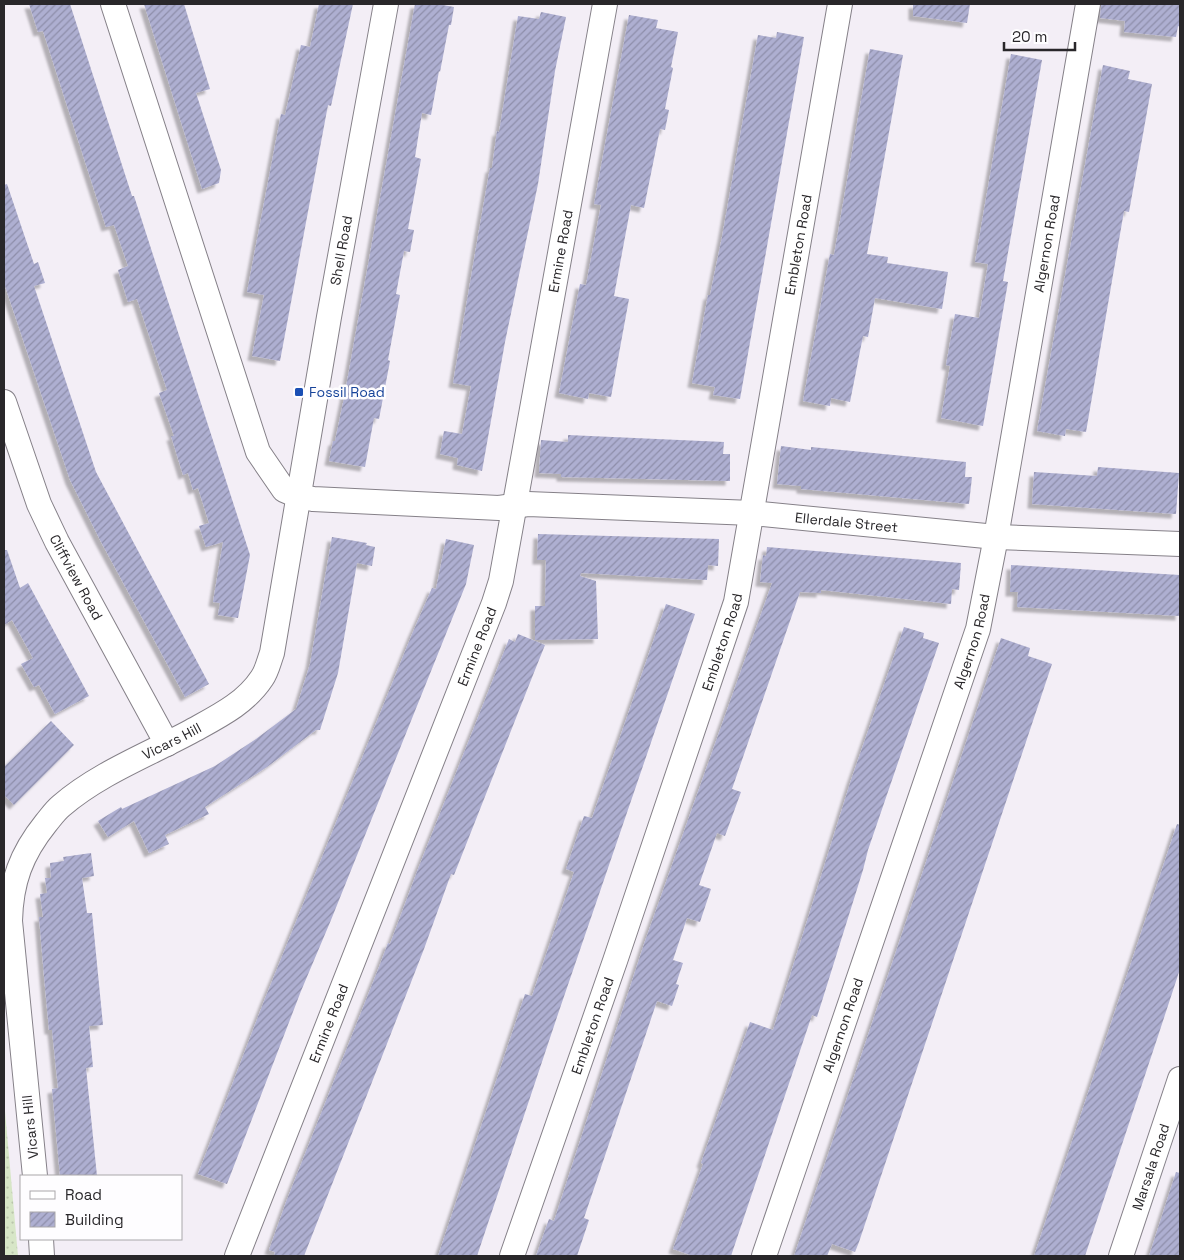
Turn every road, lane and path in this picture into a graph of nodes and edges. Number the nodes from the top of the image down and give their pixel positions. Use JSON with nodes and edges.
{"nodes":[{"id":1,"x":113,"y":4,"type":"edge"},
{"id":2,"x":386,"y":4,"type":"edge"},
{"id":3,"x":605,"y":4,"type":"edge"},
{"id":4,"x":840,"y":4,"type":"edge"},
{"id":5,"x":1088,"y":4,"type":"edge"},
{"id":6,"x":4,"y":402,"type":"edge"},
{"id":7,"x":298,"y":496,"type":"junction"},
{"id":8,"x":514,"y":506,"type":"junction"},
{"id":9,"x":752,"y":513,"type":"junction"},
{"id":10,"x":996,"y":537,"type":"junction"},
{"id":11,"x":1180,"y":544,"type":"edge"},
{"id":12,"x":168,"y":744,"type":"junction"},
{"id":13,"x":1180,"y":1079,"type":"edge"},
{"id":14,"x":35,"y":1175,"type":"edge"},
{"id":15,"x":41,"y":1240,"type":"edge"},
{"id":16,"x":42,"y":1256,"type":"edge"},
{"id":17,"x":237,"y":1256,"type":"edge"},
{"id":18,"x":512,"y":1256,"type":"edge"},
{"id":19,"x":764,"y":1256,"type":"edge"},
{"id":20,"x":1122,"y":1256,"type":"edge"}],
"edges":[{"from":1,"to":7,"type":"street"},
{"from":2,"to":7,"type":"street","name":"Shell Road"},
{"from":3,"to":8,"type":"street","name":"Ermine Road"},
{"from":4,"to":9,"type":"street","name":"Embleton Road"},
{"from":5,"to":10,"type":"street","name":"Algernon Road"},
{"from":6,"to":12,"type":"street","name":"Cliffview Road"},
{"from":7,"to":8,"type":"street"},
{"from":7,"to":12,"type":"street","name":"Vicars Hill"},
{"from":8,"to":9,"type":"street","name":"Ellerdale Street"},
{"from":8,"to":17,"type":"street","name":"Ermine Road"},
{"from":9,"to":10,"type":"street","name":"Ellerdale Street"},
{"from":9,"to":18,"type":"street","name":"Embleton Road"},
{"from":10,"to":11,"type":"street","name":"Ellerdale Street"},
{"from":10,"to":19,"type":"street","name":"Algernon Road"},
{"from":12,"to":14,"type":"street","name":"Vicars Hill"},
{"from":13,"to":20,"type":"street","name":"Marsala Road"},
{"from":15,"to":16,"type":"street"}]}
